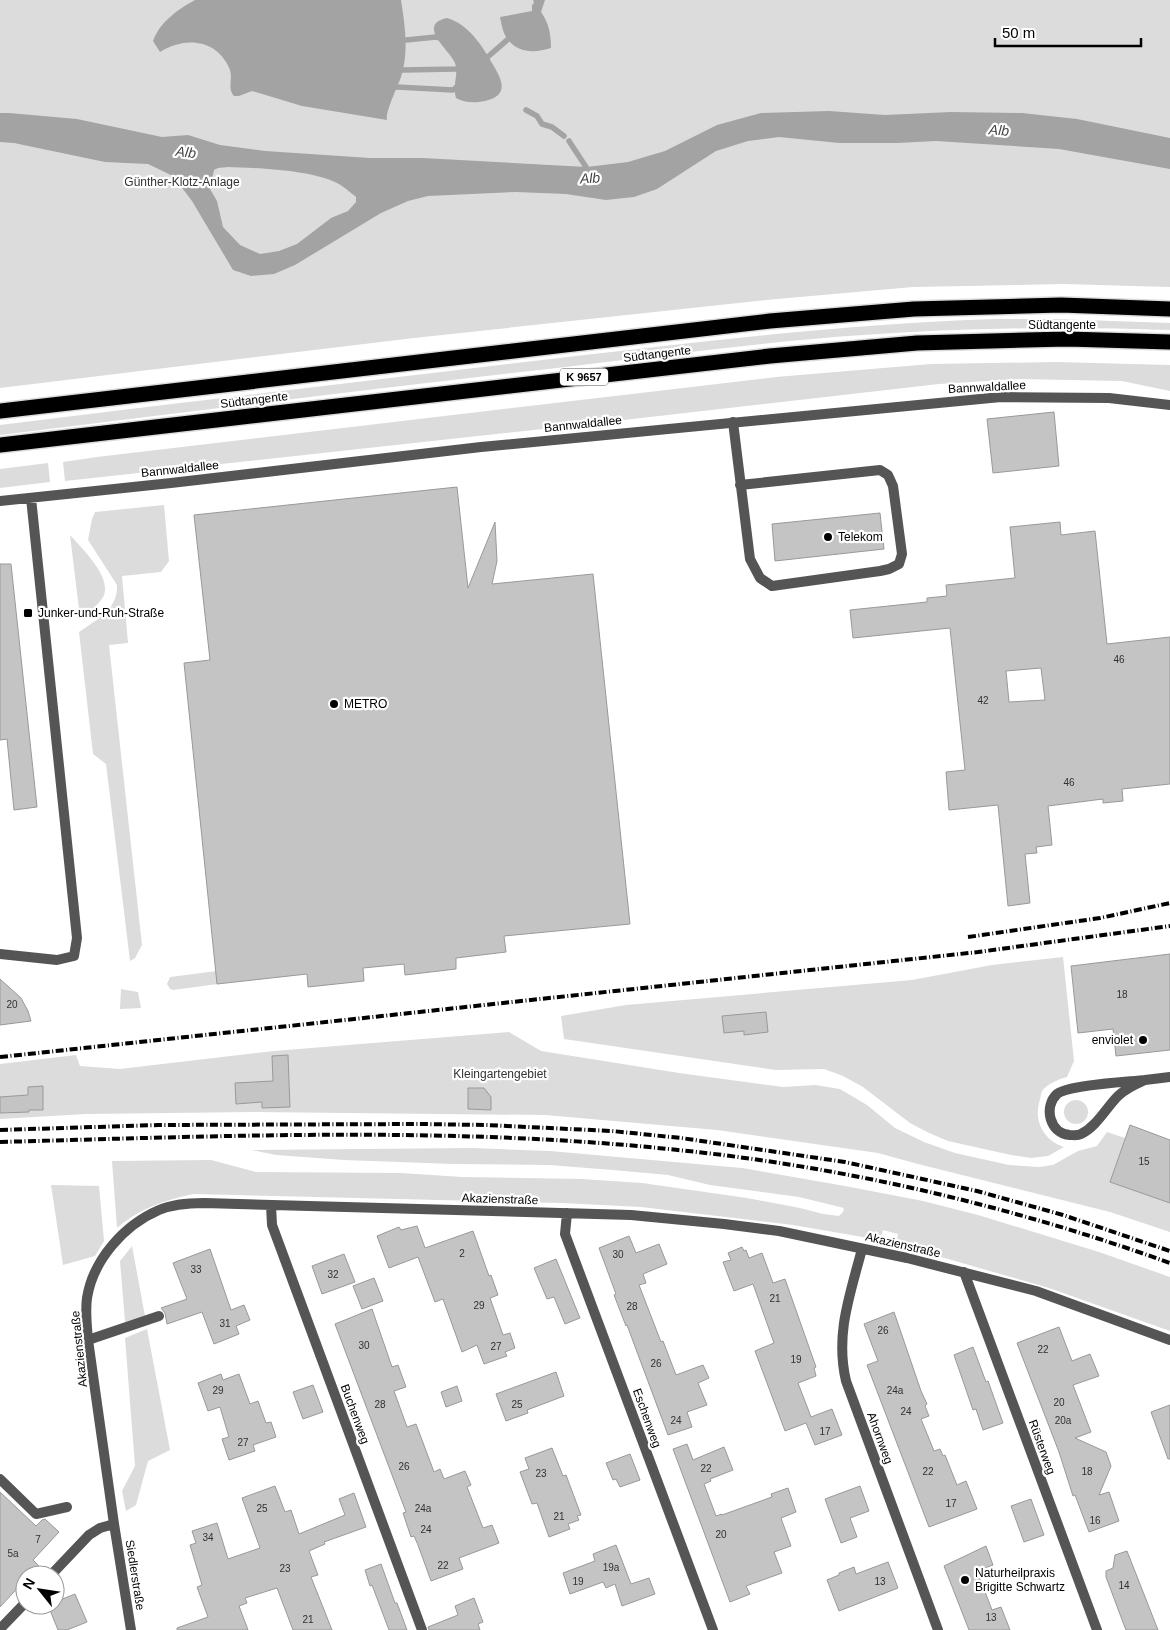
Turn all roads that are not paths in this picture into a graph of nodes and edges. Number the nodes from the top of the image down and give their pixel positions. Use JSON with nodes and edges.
{"nodes":[{"id":1,"x":1170,"y":309,"type":"edge"},
{"id":2,"x":1170,"y":342,"type":"edge"},
{"id":3,"x":1170,"y":405,"type":"edge"},
{"id":4,"x":0,"y":411,"type":"edge"},
{"id":5,"x":733,"y":422,"type":"junction"},
{"id":6,"x":0,"y":445,"type":"edge"},
{"id":7,"x":740,"y":485,"type":"junction"},
{"id":8,"x":31,"y":498,"type":"junction"},
{"id":9,"x":0,"y":501,"type":"edge"},
{"id":10,"x":0,"y":954,"type":"edge"},
{"id":11,"x":1170,"y":1077,"type":"edge"},
{"id":12,"x":1144,"y":1080,"type":"junction"},
{"id":13,"x":271,"y":1205,"type":"junction"},
{"id":14,"x":567,"y":1213,"type":"junction"},
{"id":15,"x":862,"y":1249,"type":"junction"},
{"id":16,"x":964,"y":1272,"type":"junction"},
{"id":17,"x":160,"y":1316,"type":"dead end"},
{"id":18,"x":88,"y":1340,"type":"junction"},
{"id":19,"x":1170,"y":1340,"type":"edge"},
{"id":20,"x":0,"y":1479,"type":"edge"},
{"id":21,"x":67,"y":1507,"type":"dead end"},
{"id":22,"x":114,"y":1524,"type":"junction"},
{"id":23,"x":60,"y":1565,"type":"edge"},
{"id":24,"x":15,"y":1613,"type":"edge"},
{"id":25,"x":0,"y":1629,"type":"edge"},
{"id":26,"x":131,"y":1630,"type":"edge"},
{"id":27,"x":422,"y":1630,"type":"edge"},
{"id":28,"x":713,"y":1630,"type":"edge"},
{"id":29,"x":938,"y":1630,"type":"edge"},
{"id":30,"x":1096,"y":1630,"type":"edge"}],
"edges":[{"from":1,"to":4,"type":"highway","name":"Südtangente"},
{"from":2,"to":6,"type":"highway","name":"Südtangente","number":"K 9657"},
{"from":3,"to":5,"type":"street","name":"Bannwaldallee"},
{"from":5,"to":7,"type":"street"},
{"from":5,"to":8,"type":"street","name":"Bannwaldallee"},
{"from":7,"to":7,"type":"street"},
{"from":8,"to":9,"type":"street","name":"Bannwaldallee"},
{"from":8,"to":10,"type":"street"},
{"from":11,"to":12,"type":"street"},
{"from":12,"to":12,"type":"street"},
{"from":13,"to":14,"type":"street","name":"Akazienstraße"},
{"from":13,"to":18,"type":"street","name":"Akazienstraße"},
{"from":13,"to":27,"type":"street","name":"Buchenweg"},
{"from":14,"to":15,"type":"street","name":"Akazienstraße"},
{"from":14,"to":28,"type":"street","name":"Eschenweg"},
{"from":15,"to":16,"type":"street","name":"Akazienstraße"},
{"from":15,"to":29,"type":"street","name":"Ahornweg"},
{"from":16,"to":19,"type":"street","name":"Akazienstraße"},
{"from":16,"to":30,"type":"street","name":"Rüsterweg"},
{"from":17,"to":18,"type":"street"},
{"from":18,"to":22,"type":"street","name":"Akazienstraße"},
{"from":20,"to":21,"type":"street"},
{"from":22,"to":23,"type":"street"},
{"from":22,"to":26,"type":"street","name":"Siedlerstraße"},
{"from":24,"to":25,"type":"street"}]}
